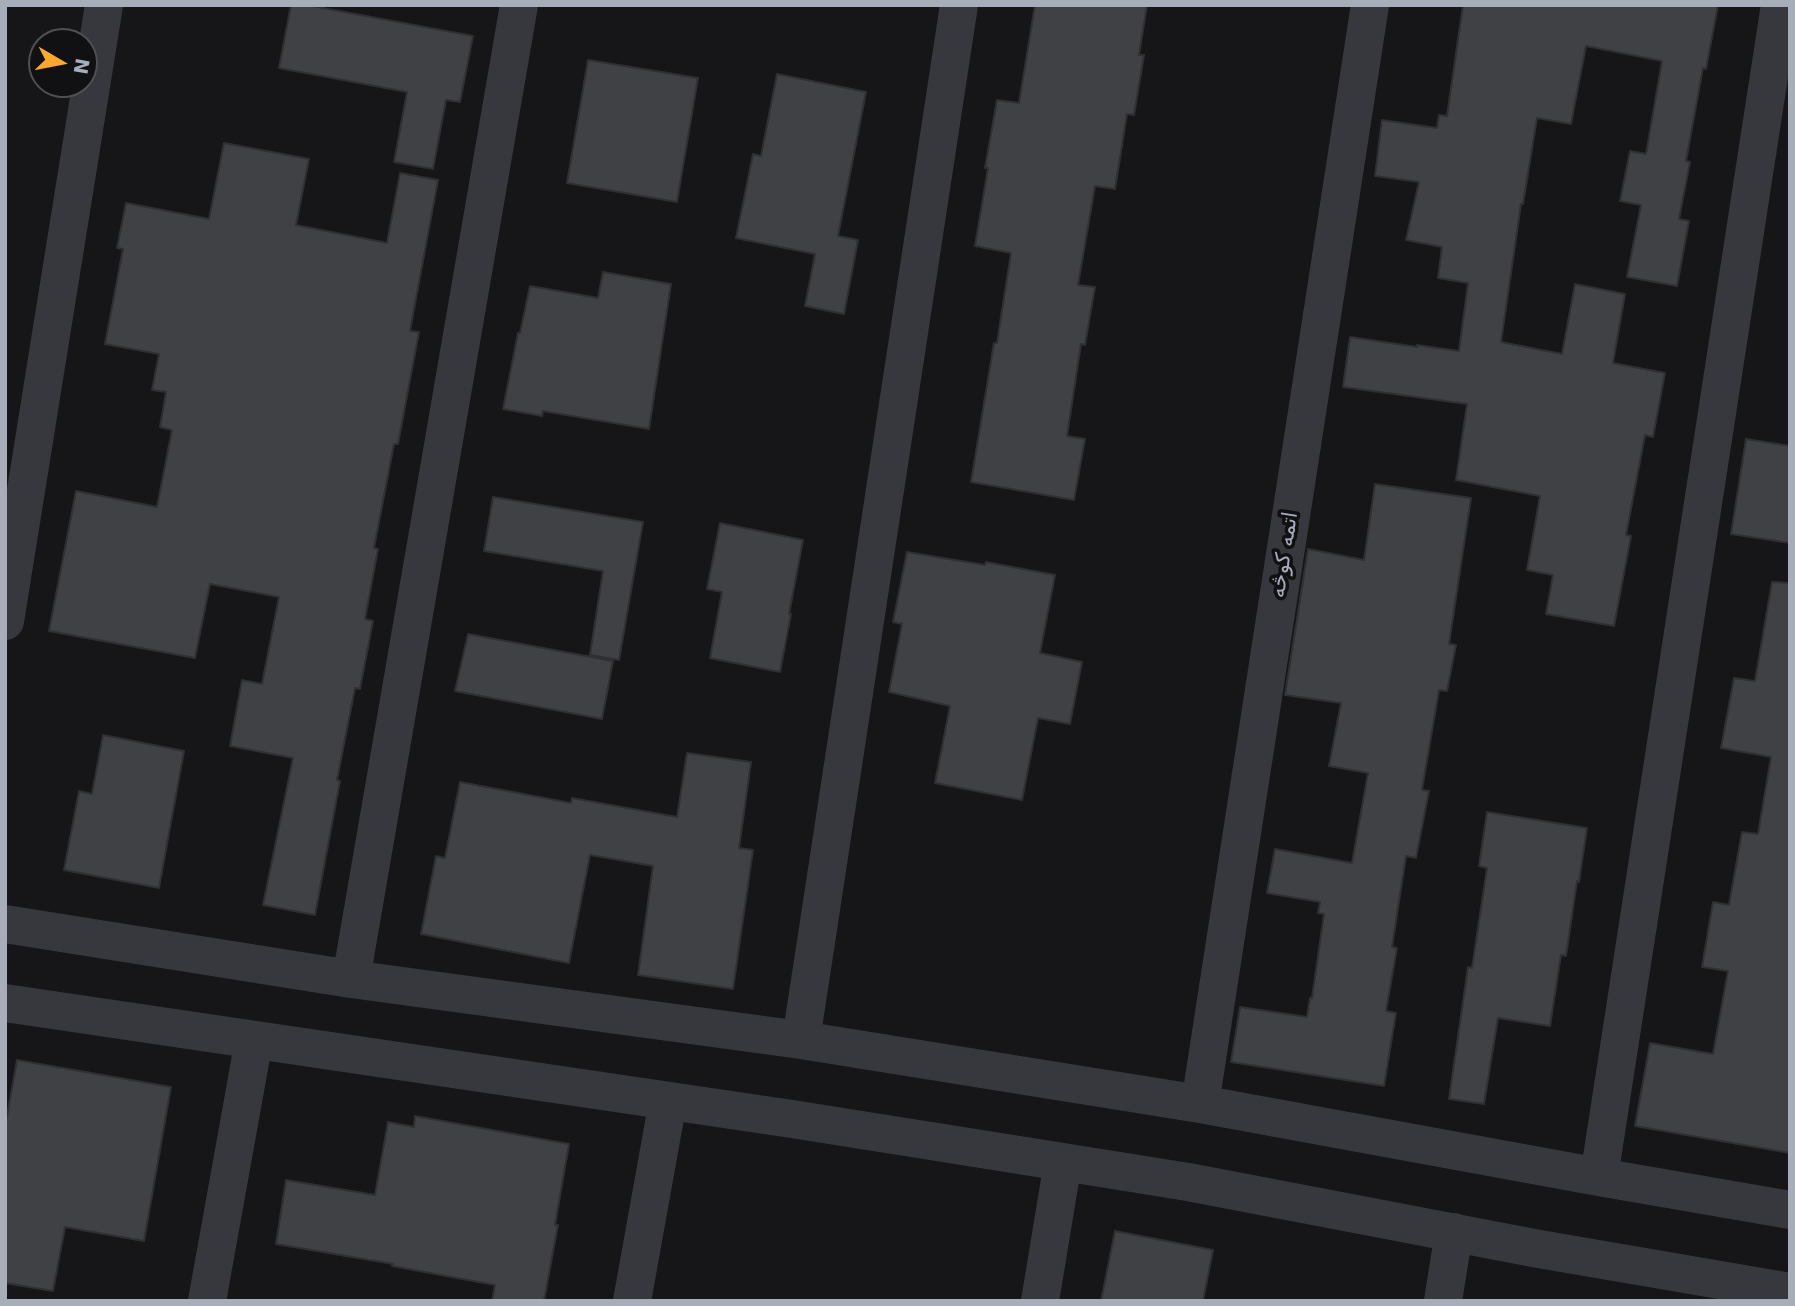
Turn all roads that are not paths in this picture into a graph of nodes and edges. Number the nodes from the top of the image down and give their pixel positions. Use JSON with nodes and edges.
{"nodes":[{"id":1,"x":104,"y":5,"type":"edge"},
{"id":2,"x":519,"y":5,"type":"edge"},
{"id":3,"x":959,"y":5,"type":"edge"},
{"id":4,"x":1370,"y":5,"type":"edge"},
{"id":5,"x":1780,"y":5,"type":"edge"},
{"id":6,"x":5,"y":621,"type":"edge"},
{"id":7,"x":5,"y":924,"type":"edge"},
{"id":8,"x":351,"y":979,"type":"junction"},
{"id":9,"x":5,"y":1003,"type":"edge"},
{"id":10,"x":254,"y":1040,"type":"junction"},
{"id":11,"x":801,"y":1040,"type":"junction"},
{"id":12,"x":668,"y":1101,"type":"junction"},
{"id":13,"x":1200,"y":1104,"type":"junction"},
{"id":14,"x":1063,"y":1162,"type":"junction"},
{"id":15,"x":1599,"y":1177,"type":"junction"},
{"id":16,"x":1790,"y":1210,"type":"edge"},
{"id":17,"x":1454,"y":1232,"type":"junction"},
{"id":18,"x":1790,"y":1292,"type":"edge"},
{"id":19,"x":207,"y":1301,"type":"edge"},
{"id":20,"x":632,"y":1301,"type":"edge"},
{"id":21,"x":1040,"y":1301,"type":"edge"},
{"id":22,"x":1443,"y":1301,"type":"edge"}],
"edges":[{"from":1,"to":6,"type":"street"},
{"from":2,"to":8,"type":"street"},
{"from":3,"to":11,"type":"street"},
{"from":4,"to":13,"type":"street","name":"اتمه کوڅه"},
{"from":5,"to":15,"type":"street"},
{"from":7,"to":8,"type":"street"},
{"from":8,"to":11,"type":"street"},
{"from":9,"to":10,"type":"street"},
{"from":10,"to":12,"type":"street"},
{"from":10,"to":19,"type":"street"},
{"from":11,"to":13,"type":"street"},
{"from":12,"to":14,"type":"street"},
{"from":12,"to":20,"type":"street"},
{"from":13,"to":15,"type":"street"},
{"from":14,"to":17,"type":"street"},
{"from":14,"to":21,"type":"street"},
{"from":15,"to":16,"type":"street"},
{"from":17,"to":18,"type":"street"},
{"from":17,"to":22,"type":"street"}]}
